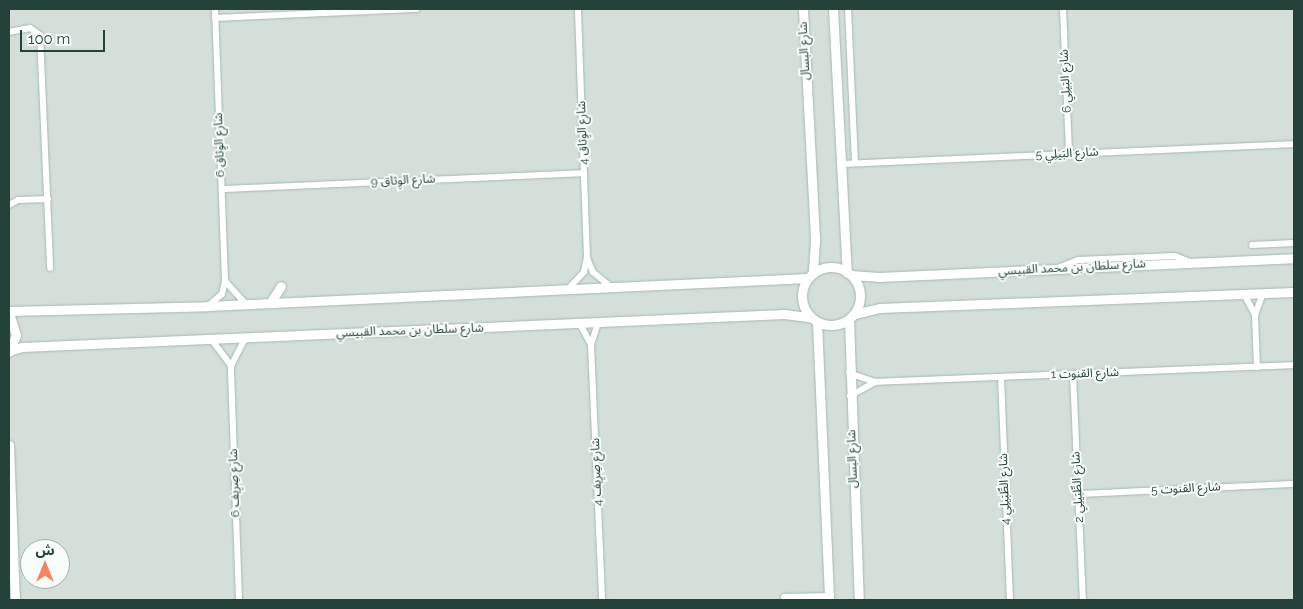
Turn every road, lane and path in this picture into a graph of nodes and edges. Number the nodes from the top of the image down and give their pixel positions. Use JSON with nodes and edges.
{"nodes":[{"id":1,"x":215,"y":9,"type":"edge"},
{"id":2,"x":417,"y":9,"type":"edge"},
{"id":3,"x":578,"y":9,"type":"edge"},
{"id":4,"x":803,"y":9,"type":"edge"},
{"id":5,"x":833,"y":9,"type":"edge"},
{"id":6,"x":848,"y":9,"type":"edge"},
{"id":7,"x":1062,"y":9,"type":"edge"},
{"id":8,"x":215,"y":18,"type":"junction"},
{"id":9,"x":10,"y":31,"type":"edge"},
{"id":10,"x":1294,"y":144,"type":"edge"},
{"id":11,"x":1069,"y":154,"type":"junction"},
{"id":12,"x":855,"y":163,"type":"junction"},
{"id":13,"x":840,"y":164,"type":"junction"},
{"id":14,"x":584,"y":173,"type":"junction"},
{"id":15,"x":222,"y":189,"type":"junction"},
{"id":16,"x":9,"y":196,"type":"edge"},
{"id":17,"x":48,"y":199,"type":"junction"},
{"id":18,"x":18,"y":200,"type":"junction"},
{"id":19,"x":9,"y":205,"type":"edge"},
{"id":20,"x":1294,"y":243,"type":"edge"},
{"id":21,"x":1252,"y":245,"type":"dead end"},
{"id":22,"x":587,"y":257,"type":"junction"},
{"id":23,"x":1294,"y":258,"type":"edge"},
{"id":24,"x":50,"y":268,"type":"dead end"},
{"id":25,"x":849,"y":274,"type":"junction"},
{"id":26,"x":810,"y":275,"type":"junction"},
{"id":27,"x":225,"y":281,"type":"junction"},
{"id":28,"x":281,"y":286,"type":"dead end"},
{"id":29,"x":612,"y":288,"type":"junction"},
{"id":30,"x":567,"y":290,"type":"junction"},
{"id":31,"x":1294,"y":292,"type":"edge"},
{"id":32,"x":1263,"y":293,"type":"junction"},
{"id":33,"x":1244,"y":294,"type":"junction"},
{"id":34,"x":270,"y":303,"type":"junction"},
{"id":35,"x":246,"y":304,"type":"junction"},
{"id":36,"x":208,"y":306,"type":"junction"},
{"id":37,"x":9,"y":312,"type":"edge"},
{"id":38,"x":1255,"y":315,"type":"junction"},
{"id":39,"x":851,"y":316,"type":"junction"},
{"id":40,"x":814,"y":320,"type":"junction"},
{"id":41,"x":598,"y":323,"type":"junction"},
{"id":42,"x":580,"y":324,"type":"junction"},
{"id":43,"x":245,"y":338,"type":"junction"},
{"id":44,"x":212,"y":339,"type":"junction"},
{"id":45,"x":591,"y":344,"type":"junction"},
{"id":46,"x":9,"y":351,"type":"edge"},
{"id":47,"x":230,"y":366,"type":"junction"},
{"id":48,"x":1294,"y":366,"type":"edge"},
{"id":49,"x":1257,"y":367,"type":"junction"},
{"id":50,"x":849,"y":373,"type":"junction"},
{"id":51,"x":1073,"y":374,"type":"junction"},
{"id":52,"x":1001,"y":377,"type":"junction"},
{"id":53,"x":875,"y":382,"type":"junction"},
{"id":54,"x":850,"y":396,"type":"junction"},
{"id":55,"x":9,"y":445,"type":"edge"},
{"id":56,"x":1294,"y":484,"type":"edge"},
{"id":57,"x":1078,"y":494,"type":"junction"},
{"id":58,"x":784,"y":598,"type":"dead end"},
{"id":59,"x":829,"y":598,"type":"edge"},
{"id":60,"x":15,"y":600,"type":"edge"},
{"id":61,"x":239,"y":600,"type":"edge"},
{"id":62,"x":602,"y":600,"type":"edge"},
{"id":63,"x":859,"y":600,"type":"edge"},
{"id":64,"x":1010,"y":600,"type":"edge"},
{"id":65,"x":1083,"y":600,"type":"edge"}],
"edges":[{"from":1,"to":8,"type":"street","name":"شارع الوِثاق 6"},
{"from":2,"to":8,"type":"street"},
{"from":3,"to":14,"type":"street","name":"شارع الوِثاق 4"},
{"from":4,"to":26,"type":"main road","name":"شارع البسال"},
{"from":5,"to":13,"type":"main road"},
{"from":6,"to":12,"type":"street"},
{"from":7,"to":11,"type":"street","name":"شارع البَيلِي 6"},
{"from":8,"to":15,"type":"street","name":"شارع الوِثاق 6"},
{"from":9,"to":17,"type":"street"},
{"from":10,"to":11,"type":"street","name":"شارع البَيلِي 5"},
{"from":11,"to":12,"type":"street","name":"شارع البَيلِي 5"},
{"from":12,"to":13,"type":"street","name":"شارع البَيلِي 5"},
{"from":13,"to":25,"type":"main road"},
{"from":14,"to":15,"type":"street","name":"شارع الوِثاق 9"},
{"from":14,"to":22,"type":"street","name":"شارع الوِثاق 4"},
{"from":15,"to":27,"type":"street","name":"شارع الوِثاق 6"},
{"from":16,"to":18,"type":"street"},
{"from":17,"to":18,"type":"street"},
{"from":17,"to":24,"type":"street"},
{"from":18,"to":19,"type":"street"},
{"from":20,"to":21,"type":"street"},
{"from":22,"to":29,"type":"street","name":"شارع الوِثاق 4"},
{"from":22,"to":30,"type":"street","name":"شارع الوِثاق 4"},
{"from":23,"to":25,"type":"main road","name":"شارع سلطان بن محمد القبيسي"},
{"from":25,"to":26,"type":"main road"},
{"from":25,"to":39,"type":"main road"},
{"from":26,"to":29,"type":"main road"},
{"from":26,"to":40,"type":"main road"},
{"from":27,"to":35,"type":"street"},
{"from":27,"to":36,"type":"street"},
{"from":28,"to":34,"type":"main road"},
{"from":29,"to":30,"type":"main road"},
{"from":30,"to":34,"type":"main road"},
{"from":31,"to":32,"type":"main road"},
{"from":32,"to":33,"type":"main road"},
{"from":32,"to":38,"type":"street"},
{"from":33,"to":38,"type":"street"},
{"from":33,"to":39,"type":"main road"},
{"from":34,"to":35,"type":"main road"},
{"from":35,"to":36,"type":"main road"},
{"from":36,"to":37,"type":"main road"},
{"from":37,"to":46,"type":"main road"},
{"from":38,"to":49,"type":"street"},
{"from":39,"to":40,"type":"main road"},
{"from":39,"to":50,"type":"main road","name":"شارع البسال"},
{"from":40,"to":41,"type":"main road","name":"شارع سلطان بن محمد القبيسي"},
{"from":40,"to":59,"type":"main road"},
{"from":41,"to":42,"type":"main road","name":"شارع سلطان بن محمد القبيسي"},
{"from":41,"to":45,"type":"street","name":"شارع صِرِيف 4"},
{"from":42,"to":43,"type":"main road","name":"شارع سلطان بن محمد القبيسي"},
{"from":42,"to":45,"type":"street","name":"شارع صِرِيف 4"},
{"from":43,"to":44,"type":"main road","name":"شارع سلطان بن محمد القبيسي"},
{"from":43,"to":47,"type":"street"},
{"from":44,"to":46,"type":"main road","name":"شارع سلطان بن محمد القبيسي"},
{"from":44,"to":47,"type":"street","name":"شارع صِرِيف 6"},
{"from":45,"to":62,"type":"street","name":"شارع صِرِيف 4"},
{"from":47,"to":61,"type":"street","name":"شارع صِرِيف 6"},
{"from":48,"to":49,"type":"street","name":"شارع القنوت 1"},
{"from":49,"to":51,"type":"street","name":"شارع القنوت 1"},
{"from":50,"to":53,"type":"street","name":"شارع القنوت 1"},
{"from":50,"to":54,"type":"main road","name":"شارع البسال"},
{"from":51,"to":52,"type":"street","name":"شارع القنوت 1"},
{"from":51,"to":57,"type":"street","name":"شارع الطِّبَيلِي 2"},
{"from":52,"to":53,"type":"street","name":"شارع القنوت 1"},
{"from":52,"to":64,"type":"street","name":"شارع الطِّبَيلِي 4"},
{"from":53,"to":54,"type":"street","name":"شارع القنوت 1"},
{"from":54,"to":63,"type":"main road","name":"شارع البسال"},
{"from":55,"to":60,"type":"main road"},
{"from":56,"to":57,"type":"street","name":"شارع القنوت 5"},
{"from":57,"to":65,"type":"street","name":"شارع الطِّبَيلِي 2"},
{"from":58,"to":59,"type":"street"}]}
